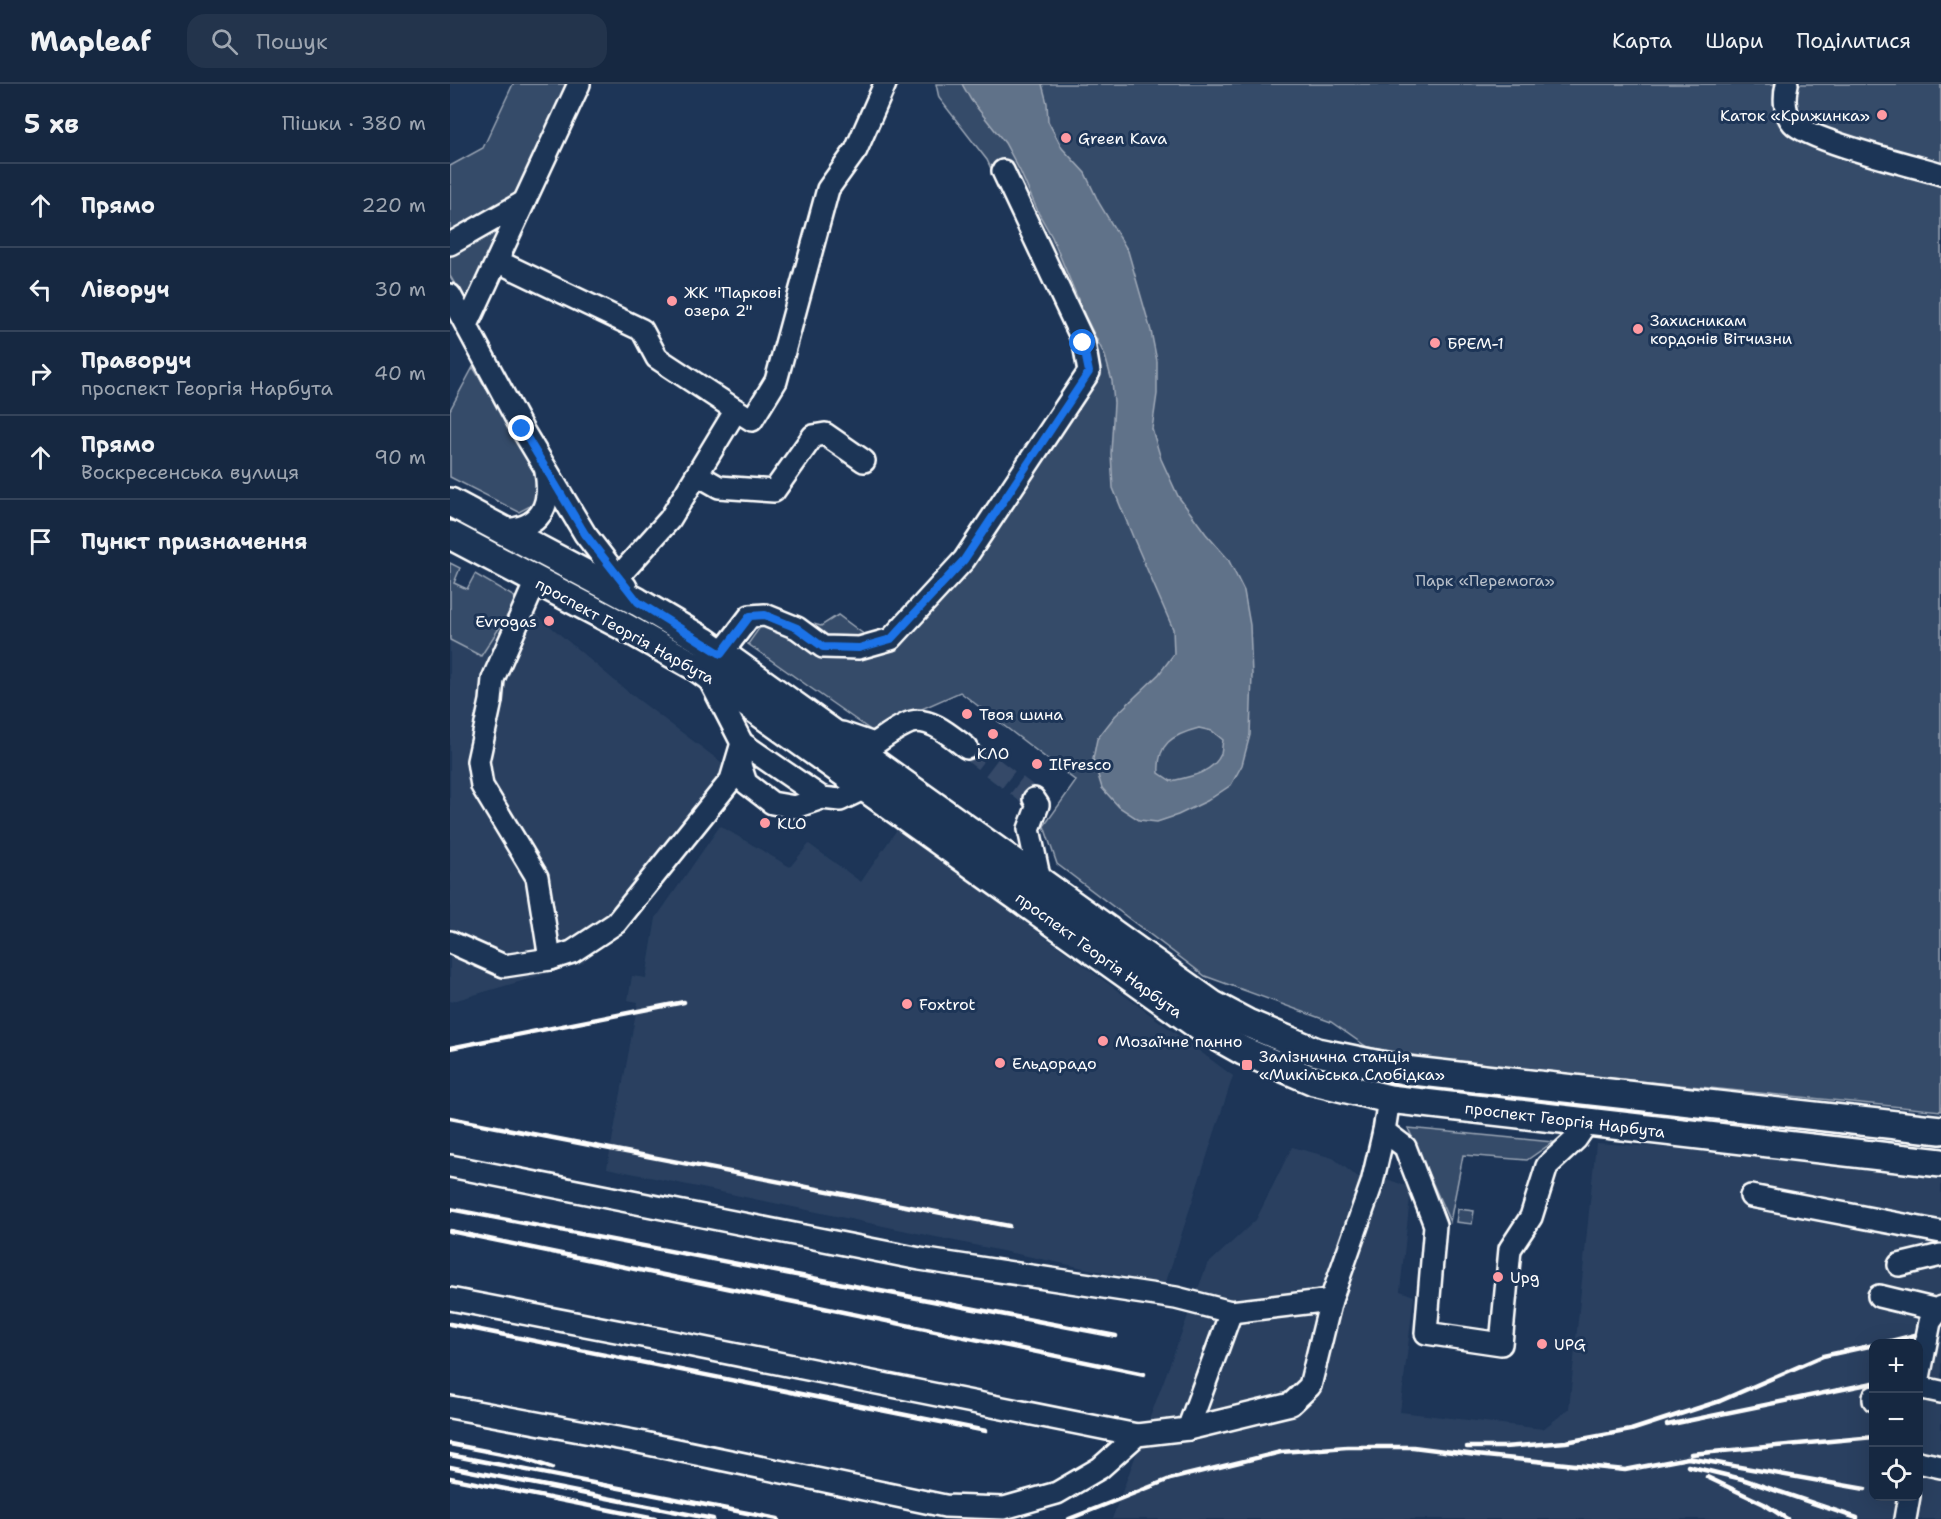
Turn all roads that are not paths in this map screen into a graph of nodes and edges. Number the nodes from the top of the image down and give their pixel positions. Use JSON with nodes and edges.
{"nodes":[{"id":1,"x":579,"y":84,"type":"edge"},
{"id":2,"x":885,"y":84,"type":"edge"},
{"id":3,"x":1787,"y":84,"type":"edge"},
{"id":4,"x":1003,"y":171,"type":"dead end"},
{"id":5,"x":1941,"y":174,"type":"edge"},
{"id":6,"x":524,"y":202,"type":"junction"},
{"id":7,"x":450,"y":244,"type":"edge"},
{"id":8,"x":497,"y":261,"type":"junction"},
{"id":9,"x":450,"y":295,"type":"edge"},
{"id":10,"x":467,"y":324,"type":"junction"},
{"id":11,"x":736,"y":410,"type":"junction"},
{"id":12,"x":864,"y":461,"type":"dead end"},
{"id":13,"x":546,"y":468,"type":"junction"},
{"id":14,"x":698,"y":475,"type":"junction"},
{"id":15,"x":450,"y":502,"type":"edge"},
{"id":16,"x":504,"y":530,"type":"junction"},
{"id":17,"x":450,"y":535,"type":"edge"},
{"id":18,"x":619,"y":576,"type":"junction"},
{"id":19,"x":536,"y":581,"type":"junction"},
{"id":20,"x":638,"y":602,"type":"junction"},
{"id":21,"x":715,"y":665,"type":"junction"},
{"id":22,"x":830,"y":731,"type":"junction"},
{"id":23,"x":742,"y":743,"type":"junction"},
{"id":24,"x":967,"y":748,"type":"tunnel mouth"},
{"id":25,"x":871,"y":792,"type":"junction"},
{"id":26,"x":822,"y":798,"type":"junction"},
{"id":27,"x":1034,"y":799,"type":"dead end"},
{"id":28,"x":1040,"y":881,"type":"junction"},
{"id":29,"x":450,"y":942,"type":"edge"},
{"id":30,"x":550,"y":959,"type":"junction"},
{"id":31,"x":1389,"y":1099,"type":"junction"},
{"id":32,"x":1587,"y":1123,"type":"junction"},
{"id":33,"x":1941,"y":1130,"type":"edge"},
{"id":34,"x":1384,"y":1131,"type":"junction"},
{"id":35,"x":1941,"y":1163,"type":"edge"},
{"id":36,"x":450,"y":1166,"type":"edge"},
{"id":37,"x":1751,"y":1196,"type":"dead end"},
{"id":38,"x":1941,"y":1232,"type":"edge"},
{"id":39,"x":1941,"y":1255,"type":"edge"},
{"id":40,"x":1899,"y":1265,"type":"dead end"},
{"id":41,"x":1879,"y":1296,"type":"dead end"},
{"id":42,"x":450,"y":1299,"type":"edge"},
{"id":43,"x":1331,"y":1300,"type":"junction"},
{"id":44,"x":1231,"y":1312,"type":"junction"},
{"id":45,"x":1937,"y":1316,"type":"edge"},
{"id":46,"x":1923,"y":1367,"type":"edge"},
{"id":47,"x":1923,"y":1387,"type":"edge"},
{"id":48,"x":1941,"y":1392,"type":"edge"},
{"id":49,"x":450,"y":1407,"type":"edge"},
{"id":50,"x":1188,"y":1429,"type":"junction"},
{"id":51,"x":1137,"y":1436,"type":"junction"},
{"id":52,"x":1923,"y":1463,"type":"edge"},
{"id":53,"x":1941,"y":1467,"type":"edge"},
{"id":54,"x":1908,"y":1501,"type":"edge"},
{"id":55,"x":1905,"y":1519,"type":"edge"}],
"edges":[{"from":1,"to":6,"type":"street"},
{"from":2,"to":11,"type":"street"},
{"from":3,"to":5,"type":"street"},
{"from":4,"to":21,"type":"street"},
{"from":6,"to":7,"type":"street"},
{"from":6,"to":8,"type":"street"},
{"from":8,"to":10,"type":"street"},
{"from":8,"to":11,"type":"street"},
{"from":9,"to":10,"type":"street"},
{"from":10,"to":13,"type":"street"},
{"from":11,"to":14,"type":"street"},
{"from":12,"to":14,"type":"street"},
{"from":13,"to":16,"type":"street"},
{"from":13,"to":18,"type":"street"},
{"from":14,"to":18,"type":"street"},
{"from":15,"to":16,"type":"main road","name":"проспект Георгія Нарбута"},
{"from":16,"to":20,"type":"main road","name":"проспект Георгія Нарбута"},
{"from":17,"to":19,"type":"main road","name":"проспект Георгія Нарбута"},
{"from":18,"to":20,"type":"street"},
{"from":19,"to":21,"type":"main road","name":"проспект Георгія Нарбута"},
{"from":19,"to":30,"type":"street"},
{"from":20,"to":21,"type":"main road","name":"проспект Георгія Нарбута"},
{"from":21,"to":22,"type":"main road","name":"проспект Георгія Нарбута"},
{"from":21,"to":23,"type":"street"},
{"from":21,"to":25,"type":"main road","name":"проспект Георгія Нарбута"},
{"from":22,"to":24,"type":"street"},
{"from":22,"to":28,"type":"main road","name":"проспект Георгія Нарбута"},
{"from":23,"to":26,"type":"street"},
{"from":23,"to":26,"type":"street"},
{"from":23,"to":30,"type":"street"},
{"from":25,"to":26,"type":"street"},
{"from":25,"to":31,"type":"main road","name":"проспект Георгія Нарбута"},
{"from":27,"to":28,"type":"street"},
{"from":28,"to":33,"type":"main road","name":"проспект Георгія Нарбута"},
{"from":29,"to":30,"type":"street"},
{"from":31,"to":32,"type":"main road","name":"проспект Георгія Нарбута"},
{"from":31,"to":34,"type":"street"},
{"from":32,"to":34,"type":"street"},
{"from":32,"to":35,"type":"main road","name":"проспект Георгія Нарбута"},
{"from":34,"to":43,"type":"street"},
{"from":36,"to":44,"type":"street"},
{"from":37,"to":38,"type":"street"},
{"from":39,"to":40,"type":"street"},
{"from":41,"to":45,"type":"street"},
{"from":42,"to":51,"type":"street"},
{"from":43,"to":44,"type":"street"},
{"from":43,"to":50,"type":"street"},
{"from":44,"to":50,"type":"street"},
{"from":45,"to":46,"type":"street"},
{"from":47,"to":48,"type":"street"},
{"from":49,"to":51,"type":"street"},
{"from":50,"to":51,"type":"street"},
{"from":52,"to":53,"type":"street"},
{"from":54,"to":55,"type":"street"}]}
